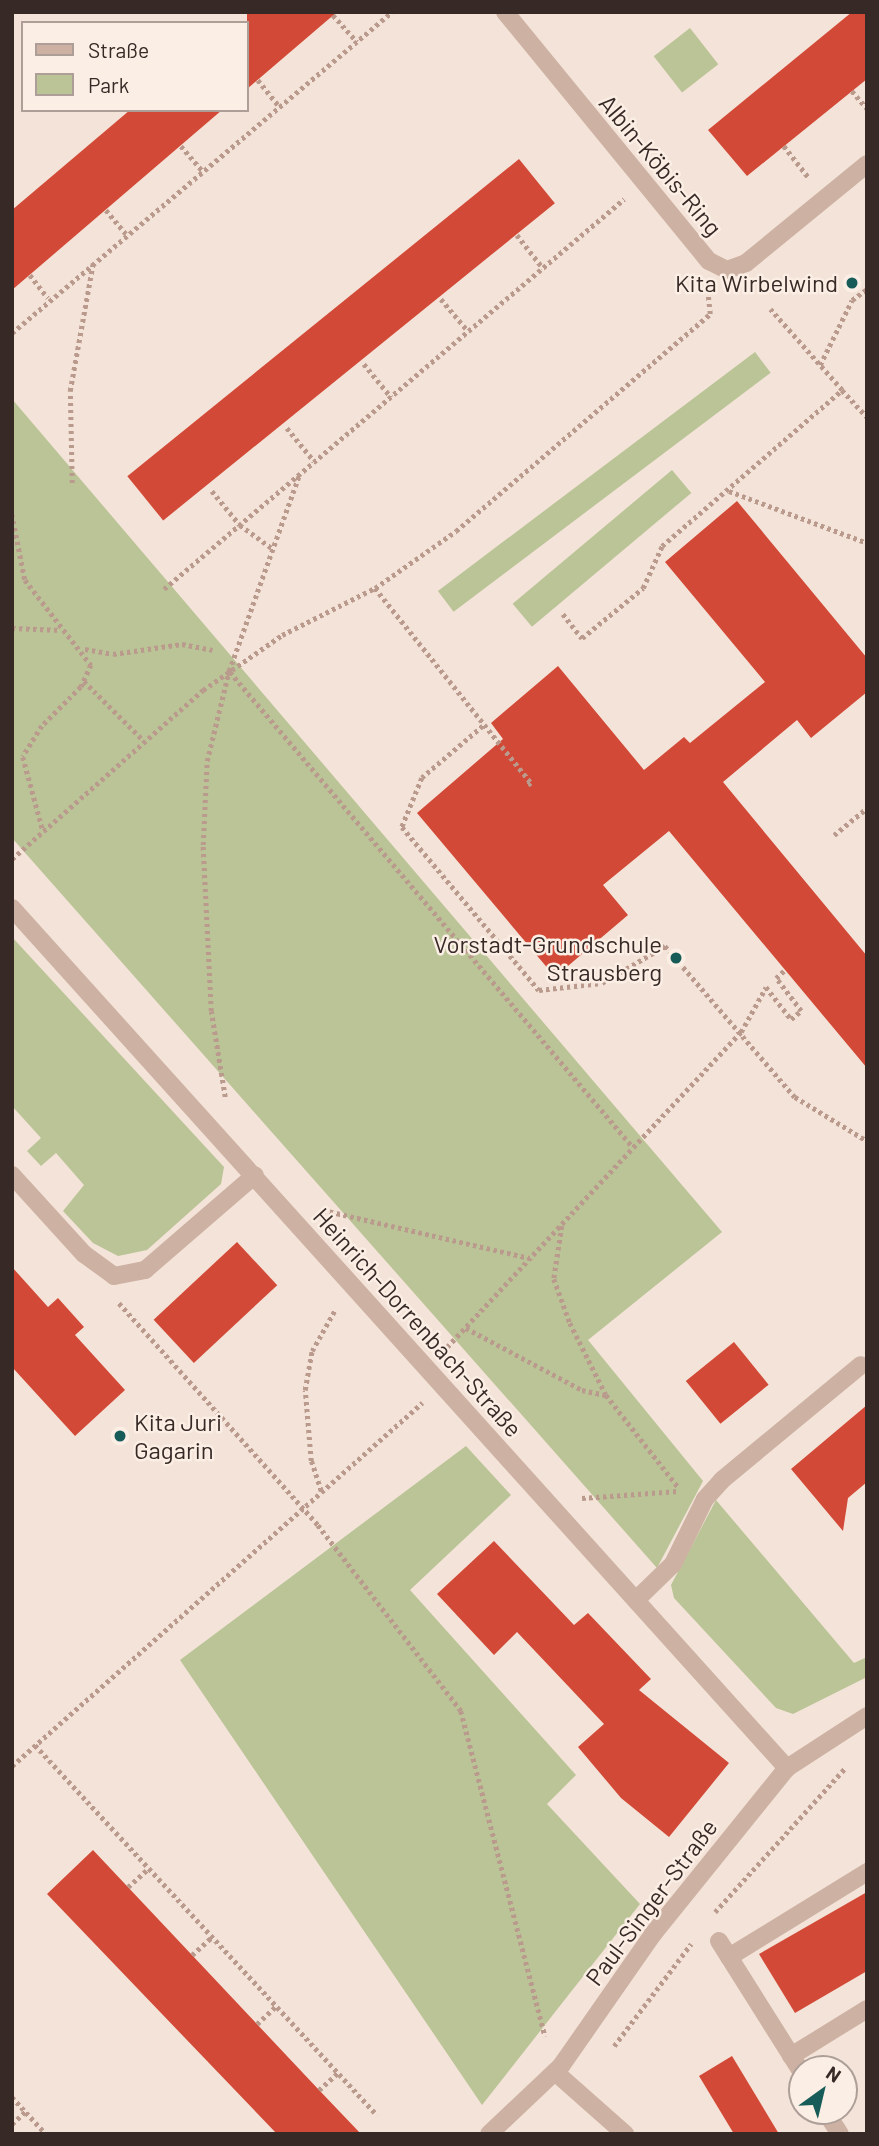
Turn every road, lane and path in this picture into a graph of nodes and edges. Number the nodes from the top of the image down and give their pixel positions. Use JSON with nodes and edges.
{"nodes":[{"id":1,"x":392,"y":12,"type":"edge"},
{"id":2,"x":505,"y":12,"type":"edge"},
{"id":3,"x":333,"y":15,"type":"dead end"},
{"id":4,"x":356,"y":42,"type":"junction"},
{"id":5,"x":257,"y":80,"type":"dead end"},
{"id":6,"x":852,"y":91,"type":"dead end"},
{"id":7,"x":279,"y":106,"type":"junction"},
{"id":8,"x":867,"y":108,"type":"edge"},
{"id":9,"x":181,"y":146,"type":"dead end"},
{"id":10,"x":784,"y":146,"type":"dead end"},
{"id":11,"x":867,"y":164,"type":"edge"},
{"id":12,"x":202,"y":170,"type":"junction"},
{"id":13,"x":808,"y":178,"type":"dead end"},
{"id":14,"x":643,"y":183,"type":"junction"},
{"id":15,"x":106,"y":210,"type":"dead end"},
{"id":16,"x":126,"y":234,"type":"junction"},
{"id":17,"x":517,"y":235,"type":"dead end"},
{"id":18,"x":709,"y":261,"type":"junction"},
{"id":19,"x":94,"y":262,"type":"junction"},
{"id":20,"x":543,"y":268,"type":"junction"},
{"id":21,"x":30,"y":275,"type":"dead end"},
{"id":22,"x":867,"y":289,"type":"edge"},
{"id":23,"x":48,"y":298,"type":"junction"},
{"id":24,"x":441,"y":299,"type":"dead end"},
{"id":25,"x":770,"y":309,"type":"dead end"},
{"id":26,"x":468,"y":331,"type":"junction"},
{"id":27,"x":12,"y":333,"type":"edge"},
{"id":28,"x":364,"y":364,"type":"dead end"},
{"id":29,"x":820,"y":365,"type":"junction"},
{"id":30,"x":842,"y":390,"type":"junction"},
{"id":31,"x":391,"y":397,"type":"junction"},
{"id":32,"x":867,"y":417,"type":"edge"},
{"id":33,"x":287,"y":428,"type":"dead end"},
{"id":34,"x":314,"y":461,"type":"junction"},
{"id":35,"x":299,"y":475,"type":"junction"},
{"id":36,"x":72,"y":484,"type":"dead end"},
{"id":37,"x":212,"y":491,"type":"dead end"},
{"id":38,"x":729,"y":491,"type":"junction"},
{"id":39,"x":12,"y":514,"type":"edge"},
{"id":40,"x":240,"y":525,"type":"junction"},
{"id":41,"x":867,"y":543,"type":"edge"},
{"id":42,"x":273,"y":549,"type":"junction"},
{"id":43,"x":375,"y":588,"type":"junction"},
{"id":44,"x":164,"y":589,"type":"dead end"},
{"id":45,"x":564,"y":614,"type":"dead end"},
{"id":46,"x":12,"y":628,"type":"edge"},
{"id":47,"x":61,"y":631,"type":"junction"},
{"id":48,"x":84,"y":649,"type":"junction"},
{"id":49,"x":212,"y":650,"type":"dead end"},
{"id":50,"x":229,"y":671,"type":"junction"},
{"id":51,"x":84,"y":681,"type":"junction"},
{"id":52,"x":484,"y":726,"type":"junction"},
{"id":53,"x":144,"y":741,"type":"junction"},
{"id":54,"x":526,"y":787,"type":"dead end"},
{"id":55,"x":867,"y":808,"type":"edge"},
{"id":56,"x":43,"y":831,"type":"junction"},
{"id":57,"x":834,"y":835,"type":"dead end"},
{"id":58,"x":12,"y":859,"type":"edge"},
{"id":59,"x":12,"y":908,"type":"edge"},
{"id":60,"x":785,"y":970,"type":"dead end"},
{"id":61,"x":776,"y":978,"type":"junction"},
{"id":62,"x":766,"y":986,"type":"junction"},
{"id":63,"x":741,"y":1032,"type":"junction"},
{"id":64,"x":227,"y":1101,"type":"dead end"},
{"id":65,"x":867,"y":1141,"type":"edge"},
{"id":66,"x":632,"y":1146,"type":"junction"},
{"id":67,"x":12,"y":1175,"type":"edge"},
{"id":68,"x":255,"y":1175,"type":"junction"},
{"id":69,"x":309,"y":1207,"type":"dead end"},
{"id":70,"x":562,"y":1224,"type":"junction"},
{"id":71,"x":530,"y":1258,"type":"junction"},
{"id":72,"x":114,"y":1276,"type":"junction"},
{"id":73,"x":356,"y":1291,"type":"junction"},
{"id":74,"x":466,"y":1328,"type":"junction"},
{"id":75,"x":861,"y":1365,"type":"dead end"},
{"id":76,"x":423,"y":1368,"type":"junction"},
{"id":77,"x":441,"y":1387,"type":"junction"},
{"id":78,"x":606,"y":1395,"type":"junction"},
{"id":79,"x":321,"y":1491,"type":"junction"},
{"id":80,"x":682,"y":1491,"type":"junction"},
{"id":81,"x":575,"y":1499,"type":"dead end"},
{"id":82,"x":702,"y":1505,"type":"junction"},
{"id":83,"x":302,"y":1509,"type":"junction"},
{"id":84,"x":636,"y":1600,"type":"junction"},
{"id":85,"x":867,"y":1717,"type":"edge"},
{"id":86,"x":35,"y":1745,"type":"junction"},
{"id":87,"x":854,"y":1758,"type":"dead end"},
{"id":88,"x":12,"y":1766,"type":"edge"},
{"id":89,"x":787,"y":1768,"type":"junction"},
{"id":90,"x":149,"y":1868,"type":"junction"},
{"id":91,"x":867,"y":1872,"type":"edge"},
{"id":92,"x":128,"y":1887,"type":"dead end"},
{"id":93,"x":707,"y":1922,"type":"dead end"},
{"id":94,"x":699,"y":1933,"type":"dead end"},
{"id":95,"x":212,"y":1937,"type":"junction"},
{"id":96,"x":719,"y":1941,"type":"dead end"},
{"id":97,"x":192,"y":1955,"type":"dead end"},
{"id":98,"x":729,"y":1957,"type":"junction"},
{"id":99,"x":276,"y":2006,"type":"junction"},
{"id":100,"x":867,"y":2009,"type":"edge"},
{"id":101,"x":257,"y":2024,"type":"dead end"},
{"id":102,"x":610,"y":2051,"type":"dead end"},
{"id":103,"x":790,"y":2055,"type":"edge"},
{"id":104,"x":793,"y":2055,"type":"edge"},
{"id":105,"x":555,"y":2072,"type":"junction"},
{"id":106,"x":338,"y":2073,"type":"junction"},
{"id":107,"x":319,"y":2090,"type":"dead end"},
{"id":108,"x":12,"y":2096,"type":"edge"},
{"id":109,"x":26,"y":2111,"type":"junction"},
{"id":110,"x":377,"y":2115,"type":"dead end"},
{"id":111,"x":12,"y":2124,"type":"edge"},
{"id":112,"x":46,"y":2134,"type":"edge"},
{"id":113,"x":489,"y":2134,"type":"edge"},
{"id":114,"x":625,"y":2134,"type":"edge"}],
"edges":[{"from":1,"to":4,"type":"path"},
{"from":2,"to":14,"type":"street","name":"Albin-Köbis-Ring"},
{"from":3,"to":4,"type":"path"},
{"from":4,"to":7,"type":"path"},
{"from":5,"to":7,"type":"path"},
{"from":6,"to":8,"type":"path"},
{"from":7,"to":12,"type":"path"},
{"from":9,"to":12,"type":"path"},
{"from":10,"to":13,"type":"path"},
{"from":11,"to":18,"type":"street","name":"Albin-Köbis-Ring"},
{"from":12,"to":16,"type":"path"},
{"from":14,"to":18,"type":"street","name":"Albin-Köbis-Ring"},
{"from":14,"to":20,"type":"path"},
{"from":15,"to":16,"type":"path"},
{"from":16,"to":19,"type":"path"},
{"from":17,"to":20,"type":"path"},
{"from":18,"to":43,"type":"path"},
{"from":19,"to":23,"type":"path"},
{"from":19,"to":36,"type":"path"},
{"from":20,"to":26,"type":"path"},
{"from":21,"to":23,"type":"path"},
{"from":22,"to":29,"type":"path"},
{"from":23,"to":27,"type":"path"},
{"from":24,"to":26,"type":"path"},
{"from":25,"to":29,"type":"path"},
{"from":26,"to":31,"type":"path"},
{"from":28,"to":31,"type":"path"},
{"from":29,"to":30,"type":"path"},
{"from":30,"to":32,"type":"path"},
{"from":30,"to":38,"type":"path"},
{"from":31,"to":34,"type":"path"},
{"from":33,"to":34,"type":"path"},
{"from":34,"to":35,"type":"path"},
{"from":35,"to":40,"type":"path"},
{"from":35,"to":42,"type":"path"},
{"from":37,"to":40,"type":"path"},
{"from":38,"to":41,"type":"path"},
{"from":38,"to":45,"type":"path"},
{"from":39,"to":47,"type":"path"},
{"from":40,"to":42,"type":"path"},
{"from":40,"to":44,"type":"path"},
{"from":42,"to":50,"type":"path"},
{"from":43,"to":50,"type":"path"},
{"from":43,"to":52,"type":"path"},
{"from":46,"to":47,"type":"path"},
{"from":47,"to":48,"type":"path"},
{"from":48,"to":49,"type":"path"},
{"from":48,"to":51,"type":"path"},
{"from":50,"to":53,"type":"path"},
{"from":50,"to":64,"type":"path"},
{"from":50,"to":66,"type":"path"},
{"from":51,"to":53,"type":"path"},
{"from":51,"to":56,"type":"path"},
{"from":52,"to":54,"type":"path"},
{"from":52,"to":63,"type":"path"},
{"from":53,"to":56,"type":"path"},
{"from":55,"to":57,"type":"path"},
{"from":56,"to":58,"type":"path"},
{"from":59,"to":68,"type":"street","name":"Heinrich-Dorrenbach-Straße"},
{"from":60,"to":61,"type":"path"},
{"from":61,"to":62,"type":"path"},
{"from":61,"to":62,"type":"path"},
{"from":62,"to":63,"type":"path"},
{"from":63,"to":65,"type":"path"},
{"from":63,"to":66,"type":"path"},
{"from":66,"to":70,"type":"path"},
{"from":67,"to":72,"type":"street"},
{"from":68,"to":72,"type":"street"},
{"from":68,"to":73,"type":"street","name":"Heinrich-Dorrenbach-Straße"},
{"from":69,"to":71,"type":"path"},
{"from":70,"to":71,"type":"path"},
{"from":70,"to":78,"type":"path"},
{"from":71,"to":74,"type":"path"},
{"from":72,"to":83,"type":"path"},
{"from":73,"to":76,"type":"street","name":"Heinrich-Dorrenbach-Straße"},
{"from":73,"to":79,"type":"path"},
{"from":74,"to":76,"type":"path"},
{"from":74,"to":78,"type":"path"},
{"from":75,"to":82,"type":"street"},
{"from":76,"to":77,"type":"street","name":"Heinrich-Dorrenbach-Straße"},
{"from":77,"to":79,"type":"path"},
{"from":77,"to":84,"type":"street","name":"Heinrich-Dorrenbach-Straße"},
{"from":78,"to":80,"type":"path"},
{"from":79,"to":83,"type":"path"},
{"from":80,"to":81,"type":"path"},
{"from":80,"to":82,"type":"path"},
{"from":82,"to":84,"type":"street"},
{"from":83,"to":86,"type":"path"},
{"from":83,"to":105,"type":"path"},
{"from":84,"to":89,"type":"street","name":"Heinrich-Dorrenbach-Straße"},
{"from":85,"to":89,"type":"street","name":"Paul-Singer-Straße"},
{"from":86,"to":88,"type":"path"},
{"from":86,"to":90,"type":"path"},
{"from":87,"to":93,"type":"path"},
{"from":89,"to":105,"type":"street","name":"Paul-Singer-Straße"},
{"from":90,"to":92,"type":"path"},
{"from":90,"to":95,"type":"path"},
{"from":91,"to":98,"type":"street"},
{"from":94,"to":102,"type":"path"},
{"from":95,"to":97,"type":"path"},
{"from":95,"to":99,"type":"path"},
{"from":96,"to":98,"type":"street"},
{"from":98,"to":103,"type":"street"},
{"from":99,"to":101,"type":"path"},
{"from":99,"to":106,"type":"path"},
{"from":100,"to":104,"type":"street"},
{"from":105,"to":113,"type":"street","name":"Paul-Singer-Straße"},
{"from":105,"to":114,"type":"street"},
{"from":106,"to":107,"type":"path"},
{"from":106,"to":110,"type":"path"},
{"from":108,"to":109,"type":"path"},
{"from":109,"to":111,"type":"path"},
{"from":109,"to":112,"type":"path"}]}
